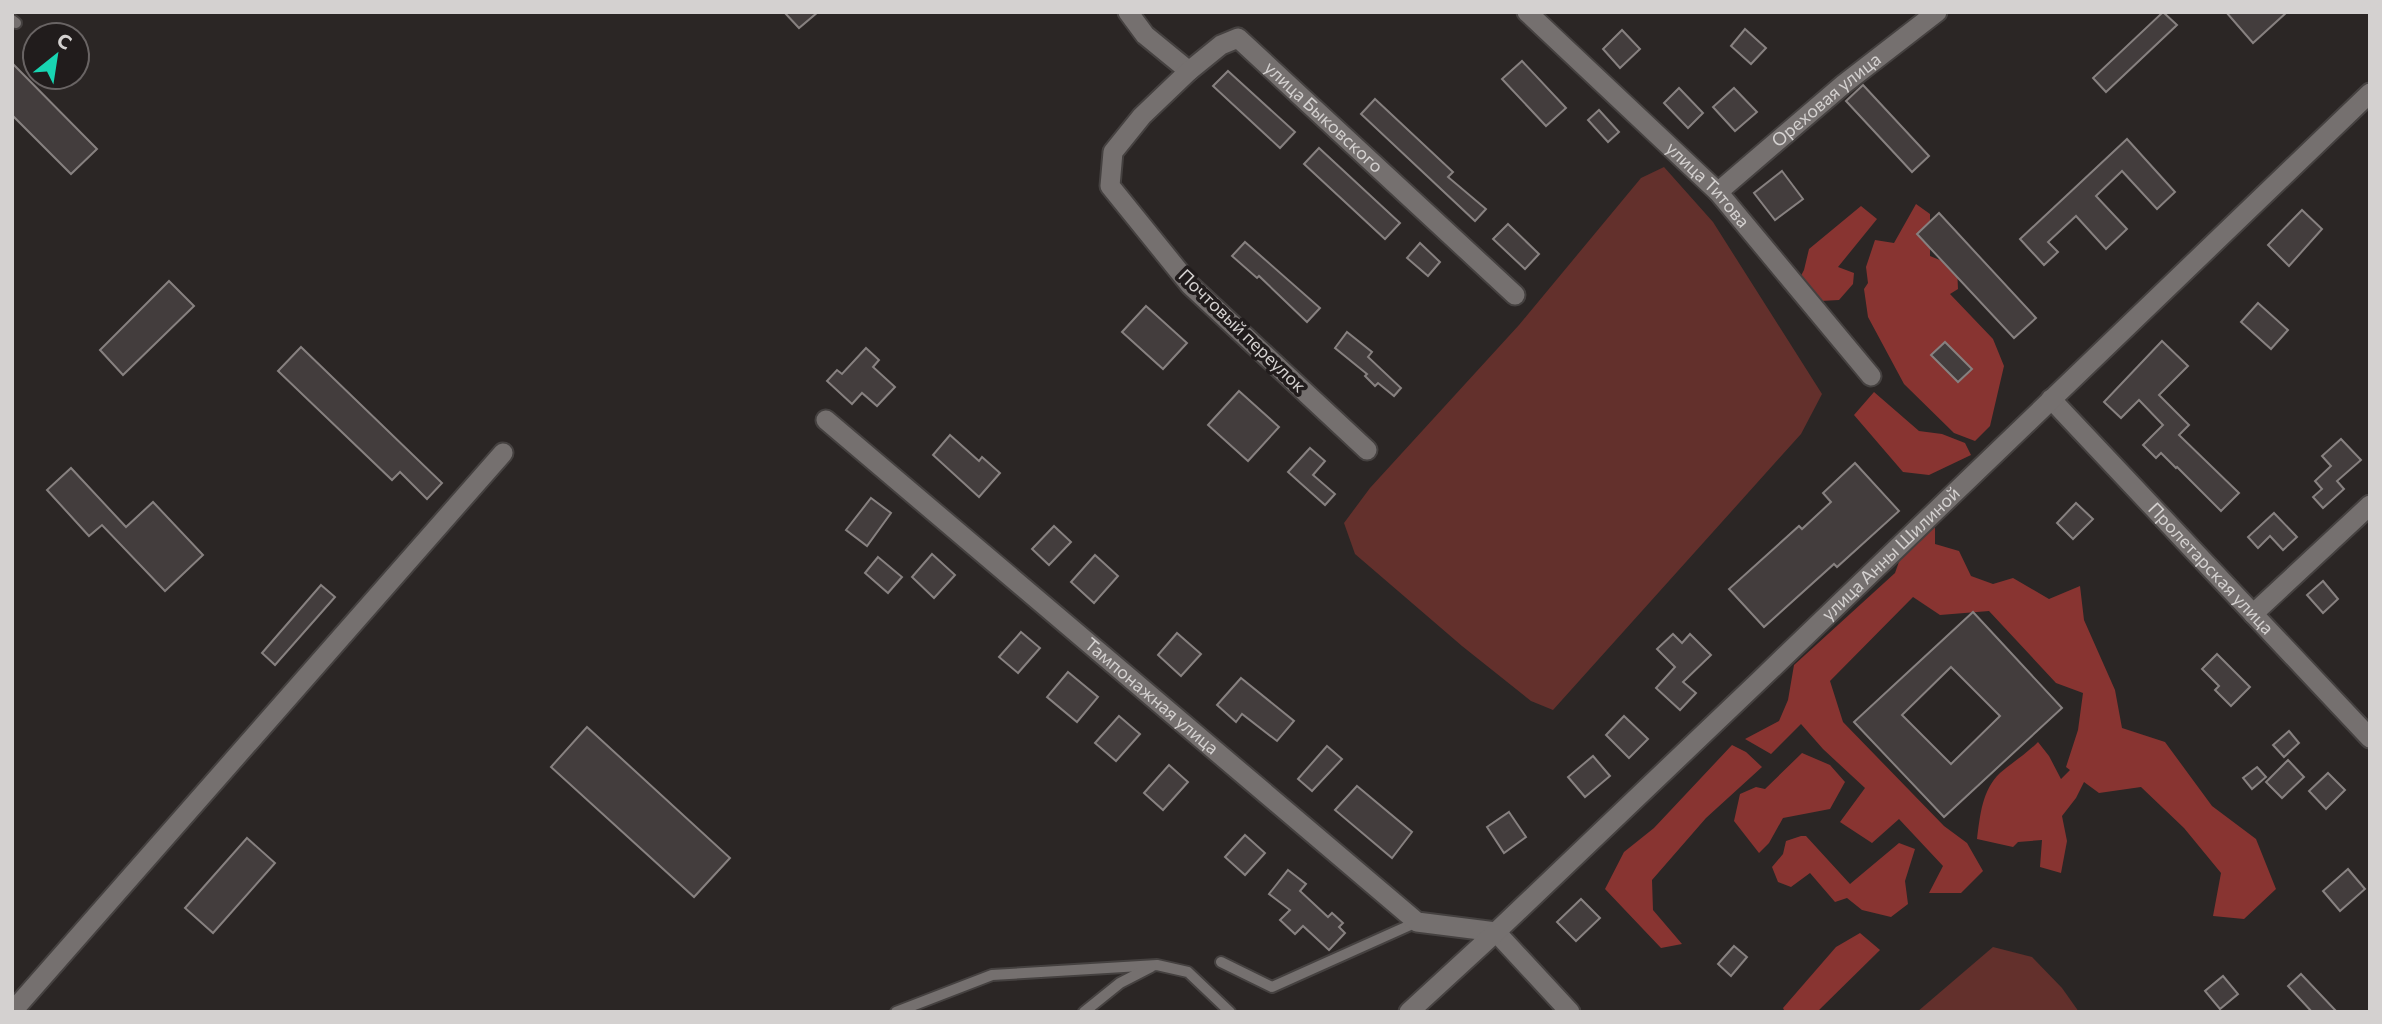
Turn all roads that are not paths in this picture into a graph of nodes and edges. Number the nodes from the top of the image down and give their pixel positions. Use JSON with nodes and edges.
{"nodes":[{"id":1,"x":1128,"y":12,"type":"edge"},
{"id":2,"x":1527,"y":12,"type":"edge"},
{"id":3,"x":1937,"y":12,"type":"edge"},
{"id":4,"x":1189,"y":71,"type":"junction"},
{"id":5,"x":2370,"y":93,"type":"edge"},
{"id":6,"x":1718,"y":192,"type":"junction"},
{"id":7,"x":1515,"y":295,"type":"dead end"},
{"id":8,"x":1871,"y":376,"type":"dead end"},
{"id":9,"x":2051,"y":399,"type":"junction"},
{"id":10,"x":826,"y":420,"type":"dead end"},
{"id":11,"x":1367,"y":450,"type":"dead end"},
{"id":12,"x":503,"y":453,"type":"dead end"},
{"id":13,"x":2370,"y":505,"type":"edge"},
{"id":14,"x":2253,"y":614,"type":"junction"},
{"id":15,"x":2370,"y":738,"type":"edge"},
{"id":16,"x":1417,"y":922,"type":"junction"},
{"id":17,"x":1496,"y":932,"type":"junction"},
{"id":18,"x":1221,"y":962,"type":"dead end"},
{"id":19,"x":1157,"y":965,"type":"junction"},
{"id":20,"x":12,"y":1012,"type":"edge"},
{"id":21,"x":896,"y":1012,"type":"edge"},
{"id":22,"x":1084,"y":1012,"type":"edge"},
{"id":23,"x":1230,"y":1012,"type":"edge"},
{"id":24,"x":1409,"y":1012,"type":"edge"},
{"id":25,"x":1570,"y":1012,"type":"edge"}],
"edges":[{"from":1,"to":4,"type":"street"},
{"from":2,"to":6,"type":"street","name":"улица Титова"},
{"from":3,"to":6,"type":"street","name":"Ореховая улица"},
{"from":4,"to":7,"type":"street","name":"улица Быковского"},
{"from":4,"to":11,"type":"street","name":"Почтовый переулок"},
{"from":5,"to":9,"type":"street","name":"улица Анны Шилиной"},
{"from":6,"to":8,"type":"street","name":"улица Титова"},
{"from":9,"to":14,"type":"street","name":"Пролетарская улица"},
{"from":9,"to":17,"type":"street","name":"улица Анны Шилиной"},
{"from":10,"to":16,"type":"street","name":"Тампонажная улица"},
{"from":12,"to":20,"type":"street"},
{"from":13,"to":14,"type":"street"},
{"from":14,"to":15,"type":"street","name":"Пролетарская улица"},
{"from":16,"to":17,"type":"street"},
{"from":16,"to":18,"type":"lane"},
{"from":17,"to":24,"type":"street","name":"улица Анны Шилиной"},
{"from":17,"to":25,"type":"street"},
{"from":19,"to":21,"type":"lane"},
{"from":19,"to":22,"type":"lane"},
{"from":19,"to":23,"type":"lane"}]}
